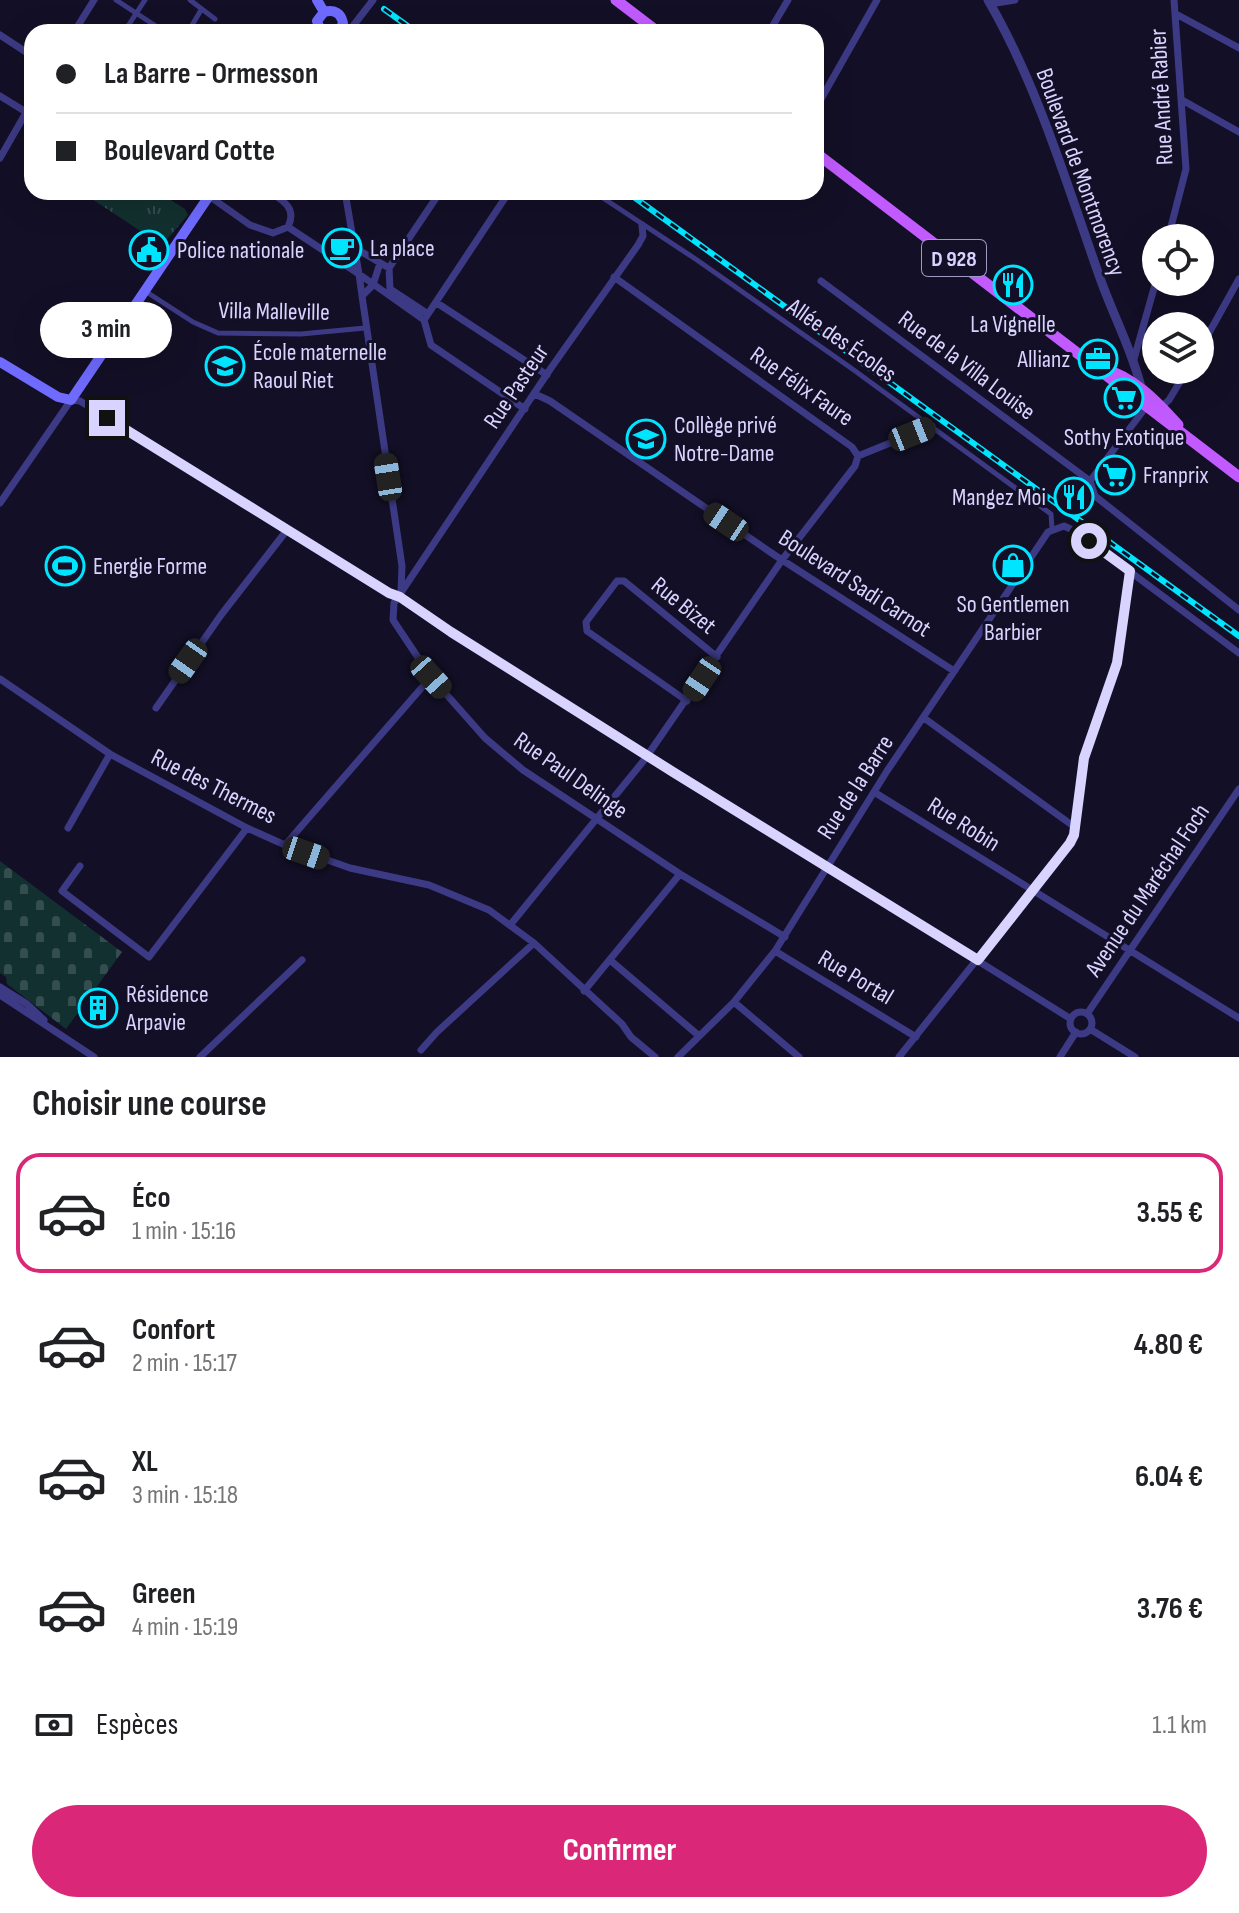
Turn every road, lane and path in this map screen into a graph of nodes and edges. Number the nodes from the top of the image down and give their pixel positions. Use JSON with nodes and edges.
{"nodes":[{"id":1,"x":94,"y":0,"type":"edge"},
{"id":2,"x":116,"y":0,"type":"edge"},
{"id":3,"x":145,"y":0,"type":"edge"},
{"id":4,"x":190,"y":0,"type":"edge"},
{"id":5,"x":317,"y":0,"type":"edge"},
{"id":6,"x":373,"y":0,"type":"edge"},
{"id":7,"x":616,"y":0,"type":"edge"},
{"id":8,"x":788,"y":0,"type":"edge"},
{"id":9,"x":877,"y":0,"type":"edge"},
{"id":10,"x":1015,"y":0,"type":"edge"},
{"id":11,"x":1174,"y":0,"type":"edge"},
{"id":12,"x":989,"y":2,"type":"edge"},
{"id":13,"x":201,"y":10,"type":"junction"},
{"id":14,"x":324,"y":12,"type":"junction"},
{"id":15,"x":136,"y":14,"type":"junction"},
{"id":16,"x":1176,"y":14,"type":"junction"},
{"id":17,"x":215,"y":19,"type":"dead end"},
{"id":18,"x":79,"y":24,"type":"edge"},
{"id":19,"x":129,"y":24,"type":"edge"},
{"id":20,"x":152,"y":24,"type":"edge"},
{"id":21,"x":193,"y":24,"type":"edge"},
{"id":22,"x":318,"y":24,"type":"edge"},
{"id":23,"x":344,"y":24,"type":"edge"},
{"id":24,"x":349,"y":24,"type":"edge"},
{"id":25,"x":648,"y":24,"type":"edge"},
{"id":26,"x":774,"y":24,"type":"edge"},
{"id":27,"x":0,"y":35,"type":"edge"},
{"id":28,"x":1239,"y":48,"type":"edge"},
{"id":29,"x":24,"y":51,"type":"edge"},
{"id":30,"x":824,"y":94,"type":"edge"},
{"id":31,"x":0,"y":96,"type":"edge"},
{"id":32,"x":1182,"y":100,"type":"junction"},
{"id":33,"x":24,"y":111,"type":"edge"},
{"id":34,"x":24,"y":116,"type":"edge"},
{"id":35,"x":1239,"y":132,"type":"edge"},
{"id":36,"x":0,"y":158,"type":"edge"},
{"id":37,"x":824,"y":159,"type":"edge"},
{"id":38,"x":205,"y":200,"type":"edge"},
{"id":39,"x":217,"y":200,"type":"edge"},
{"id":40,"x":280,"y":200,"type":"edge"},
{"id":41,"x":346,"y":200,"type":"edge"},
{"id":42,"x":435,"y":200,"type":"edge"},
{"id":43,"x":504,"y":200,"type":"edge"},
{"id":44,"x":606,"y":200,"type":"edge"},
{"id":45,"x":1172,"y":224,"type":"edge"},
{"id":46,"x":642,"y":225,"type":"junction"},
{"id":47,"x":288,"y":227,"type":"junction"},
{"id":48,"x":355,"y":251,"type":"junction"},
{"id":49,"x":341,"y":262,"type":"junction"},
{"id":50,"x":380,"y":263,"type":"junction"},
{"id":51,"x":389,"y":268,"type":"junction"},
{"id":52,"x":359,"y":274,"type":"junction"},
{"id":53,"x":614,"y":277,"type":"junction"},
{"id":54,"x":1239,"y":279,"type":"edge"},
{"id":55,"x":821,"y":281,"type":"dead end"},
{"id":56,"x":373,"y":285,"type":"junction"},
{"id":57,"x":144,"y":291,"type":"junction"},
{"id":58,"x":388,"y":292,"type":"junction"},
{"id":59,"x":362,"y":296,"type":"junction"},
{"id":60,"x":1151,"y":296,"type":"edge"},
{"id":61,"x":437,"y":303,"type":"junction"},
{"id":62,"x":426,"y":317,"type":"junction"},
{"id":63,"x":1214,"y":324,"type":"edge"},
{"id":64,"x":365,"y":328,"type":"junction"},
{"id":65,"x":1133,"y":356,"type":"junction"},
{"id":66,"x":0,"y":362,"type":"edge"},
{"id":67,"x":1092,"y":364,"type":"junction"},
{"id":68,"x":1125,"y":373,"type":"junction"},
{"id":69,"x":547,"y":375,"type":"junction"},
{"id":70,"x":1178,"y":384,"type":"edge"},
{"id":71,"x":1141,"y":387,"type":"junction"},
{"id":72,"x":1123,"y":390,"type":"junction"},
{"id":73,"x":535,"y":394,"type":"junction"},
{"id":74,"x":71,"y":400,"type":"junction"},
{"id":75,"x":1154,"y":406,"type":"junction"},
{"id":76,"x":525,"y":409,"type":"junction"},
{"id":77,"x":932,"y":426,"type":"junction"},
{"id":78,"x":858,"y":456,"type":"junction"},
{"id":79,"x":1239,"y":477,"type":"edge"},
{"id":80,"x":1090,"y":481,"type":"junction"},
{"id":81,"x":0,"y":503,"type":"edge"},
{"id":82,"x":1052,"y":529,"type":"junction"},
{"id":83,"x":287,"y":530,"type":"junction"},
{"id":84,"x":782,"y":560,"type":"junction"},
{"id":85,"x":402,"y":566,"type":"junction"},
{"id":86,"x":418,"y":570,"type":"junction"},
{"id":87,"x":1130,"y":571,"type":"junction"},
{"id":88,"x":400,"y":597,"type":"junction"},
{"id":89,"x":1239,"y":610,"type":"edge"},
{"id":90,"x":1239,"y":653,"type":"edge"},
{"id":91,"x":717,"y":657,"type":"junction"},
{"id":92,"x":954,"y":671,"type":"junction"},
{"id":93,"x":431,"y":677,"type":"junction"},
{"id":94,"x":3,"y":681,"type":"edge"},
{"id":95,"x":0,"y":692,"type":"edge"},
{"id":96,"x":687,"y":701,"type":"junction"},
{"id":97,"x":156,"y":708,"type":"dead end"},
{"id":98,"x":924,"y":718,"type":"junction"},
{"id":99,"x":110,"y":754,"type":"junction"},
{"id":100,"x":647,"y":756,"type":"junction"},
{"id":101,"x":1239,"y":789,"type":"edge"},
{"id":102,"x":874,"y":792,"type":"junction"},
{"id":103,"x":598,"y":819,"type":"junction"},
{"id":104,"x":68,"y":828,"type":"dead end"},
{"id":105,"x":247,"y":828,"type":"junction"},
{"id":106,"x":1076,"y":828,"type":"junction"},
{"id":107,"x":285,"y":845,"type":"junction"},
{"id":108,"x":80,"y":866,"type":"dead end"},
{"id":109,"x":827,"y":866,"type":"junction"},
{"id":110,"x":680,"y":874,"type":"junction"},
{"id":111,"x":1033,"y":890,"type":"junction"},
{"id":112,"x":511,"y":924,"type":"junction"},
{"id":113,"x":785,"y":937,"type":"junction"},
{"id":114,"x":534,"y":943,"type":"junction"},
{"id":115,"x":775,"y":951,"type":"junction"},
{"id":116,"x":1130,"y":951,"type":"junction"},
{"id":117,"x":302,"y":960,"type":"dead end"},
{"id":118,"x":610,"y":960,"type":"junction"},
{"id":119,"x":978,"y":960,"type":"junction"},
{"id":120,"x":0,"y":987,"type":"edge"},
{"id":121,"x":584,"y":991,"type":"junction"},
{"id":122,"x":0,"y":995,"type":"edge"},
{"id":123,"x":734,"y":1002,"type":"junction"},
{"id":124,"x":1087,"y":1014,"type":"junction"},
{"id":125,"x":1239,"y":1018,"type":"edge"},
{"id":126,"x":1071,"y":1019,"type":"junction"},
{"id":127,"x":51,"y":1028,"type":"junction"},
{"id":128,"x":1090,"y":1029,"type":"junction"},
{"id":129,"x":1076,"y":1032,"type":"junction"},
{"id":130,"x":698,"y":1035,"type":"junction"},
{"id":131,"x":916,"y":1037,"type":"junction"},
{"id":132,"x":421,"y":1050,"type":"dead end"},
{"id":133,"x":94,"y":1057,"type":"edge"},
{"id":134,"x":200,"y":1057,"type":"edge"},
{"id":135,"x":655,"y":1057,"type":"edge"},
{"id":136,"x":678,"y":1057,"type":"edge"},
{"id":137,"x":799,"y":1057,"type":"edge"},
{"id":138,"x":899,"y":1057,"type":"edge"},
{"id":139,"x":1060,"y":1057,"type":"edge"},
{"id":140,"x":1135,"y":1057,"type":"edge"}],
"edges":[{"from":1,"to":18,"type":"street"},
{"from":2,"to":15,"type":"street"},
{"from":3,"to":15,"type":"street"},
{"from":4,"to":13,"type":"street"},
{"from":5,"to":14,"type":"main road"},
{"from":6,"to":24,"type":"street"},
{"from":7,"to":25,"type":"main road"},
{"from":8,"to":26,"type":"street"},
{"from":9,"to":30,"type":"street"},
{"from":10,"to":12,"type":"street"},
{"from":11,"to":16,"type":"street","name":"Rue André Rabier"},
{"from":12,"to":65,"type":"street","name":"Boulevard de Montmorency"},
{"from":13,"to":17,"type":"street"},
{"from":13,"to":21,"type":"street"},
{"from":14,"to":22,"type":"main road"},
{"from":14,"to":23,"type":"main road"},
{"from":15,"to":19,"type":"street"},
{"from":15,"to":20,"type":"street"},
{"from":16,"to":28,"type":"street"},
{"from":16,"to":32,"type":"street","name":"Rue André Rabier"},
{"from":27,"to":29,"type":"street"},
{"from":31,"to":33,"type":"street"},
{"from":32,"to":35,"type":"street"},
{"from":32,"to":45,"type":"street","name":"Rue André Rabier"},
{"from":34,"to":36,"type":"street"},
{"from":37,"to":67,"type":"main road","number":"D 928"},
{"from":38,"to":57,"type":"main road"},
{"from":39,"to":47,"type":"street"},
{"from":40,"to":47,"type":"street"},
{"from":41,"to":48,"type":"street"},
{"from":42,"to":51,"type":"street"},
{"from":43,"to":61,"type":"street"},
{"from":44,"to":46,"type":"street","name":"Allée des Écoles"},
{"from":46,"to":53,"type":"street","name":"Rue Pasteur"},
{"from":46,"to":77,"type":"street","name":"Allée des Écoles"},
{"from":47,"to":49,"type":"street"},
{"from":48,"to":49,"type":"street"},
{"from":48,"to":50,"type":"street"},
{"from":48,"to":52,"type":"street"},
{"from":49,"to":52,"type":"street"},
{"from":50,"to":51,"type":"street"},
{"from":50,"to":56,"type":"street"},
{"from":51,"to":58,"type":"street"},
{"from":52,"to":56,"type":"street"},
{"from":52,"to":59,"type":"street"},
{"from":53,"to":69,"type":"street","name":"Rue Pasteur"},
{"from":53,"to":78,"type":"street","name":"Rue Félix Faure"},
{"from":54,"to":63,"type":"street"},
{"from":55,"to":80,"type":"street","name":"Rue de la Villa Louise"},
{"from":56,"to":58,"type":"street"},
{"from":56,"to":59,"type":"street"},
{"from":57,"to":64,"type":"street","name":"Villa Malleville"},
{"from":57,"to":74,"type":"main road"},
{"from":58,"to":62,"type":"street"},
{"from":59,"to":64,"type":"street"},
{"from":60,"to":65,"type":"street"},
{"from":61,"to":62,"type":"street"},
{"from":61,"to":69,"type":"street"},
{"from":62,"to":76,"type":"street"},
{"from":64,"to":85,"type":"street"},
{"from":65,"to":68,"type":"street"},
{"from":65,"to":71,"type":"street","name":"Boulevard de Montmorency"},
{"from":66,"to":74,"type":"main road"},
{"from":67,"to":68,"type":"main road","number":"D 928"},
{"from":67,"to":72,"type":"main road","number":"D 928"},
{"from":68,"to":71,"type":"main road","number":"D 928"},
{"from":68,"to":72,"type":"street"},
{"from":69,"to":73,"type":"street","name":"Rue Pasteur"},
{"from":70,"to":75,"type":"street"},
{"from":71,"to":75,"type":"main road","number":"D 928"},
{"from":72,"to":75,"type":"main road","number":"D 928"},
{"from":73,"to":76,"type":"street","name":"Rue Pasteur"},
{"from":73,"to":84,"type":"street","name":"Boulevard Sadi Carnot"},
{"from":74,"to":81,"type":"street"},
{"from":74,"to":83,"type":"street"},
{"from":75,"to":79,"type":"main road","number":"D 928"},
{"from":75,"to":80,"type":"street"},
{"from":76,"to":86,"type":"street","name":"Rue Pasteur"},
{"from":77,"to":78,"type":"street"},
{"from":77,"to":82,"type":"street","name":"Allée des Écoles"},
{"from":78,"to":84,"type":"street","name":"Rue Félix Faure"},
{"from":80,"to":89,"type":"street","name":"Rue de la Villa Louise"},
{"from":82,"to":87,"type":"street"},
{"from":82,"to":92,"type":"street","name":"Rue de la Barre"},
{"from":83,"to":88,"type":"street"},
{"from":83,"to":97,"type":"street"},
{"from":84,"to":91,"type":"street","name":"Rue Félix Faure"},
{"from":84,"to":92,"type":"street","name":"Boulevard Sadi Carnot"},
{"from":85,"to":86,"type":"street"},
{"from":85,"to":88,"type":"street"},
{"from":86,"to":88,"type":"street","name":"Rue Pasteur"},
{"from":87,"to":90,"type":"street"},
{"from":87,"to":106,"type":"street"},
{"from":88,"to":93,"type":"street","name":"Rue Paul Delinge"},
{"from":88,"to":100,"type":"street"},
{"from":91,"to":96,"type":"street","name":"Rue Félix Faure"},
{"from":91,"to":96,"type":"street","name":"Rue Bizet"},
{"from":92,"to":98,"type":"street","name":"Rue de la Barre"},
{"from":93,"to":103,"type":"street","name":"Rue Paul Delinge"},
{"from":93,"to":107,"type":"street"},
{"from":94,"to":95,"type":"street"},
{"from":94,"to":99,"type":"street","name":"Rue des Thermes"},
{"from":96,"to":100,"type":"street","name":"Rue Félix Faure"},
{"from":98,"to":102,"type":"street","name":"Rue de la Barre"},
{"from":98,"to":106,"type":"street"},
{"from":99,"to":104,"type":"street"},
{"from":99,"to":105,"type":"street","name":"Rue des Thermes"},
{"from":100,"to":103,"type":"street","name":"Rue Félix Faure"},
{"from":100,"to":109,"type":"street"},
{"from":101,"to":116,"type":"street","name":"Avenue du Maréchal Foch"},
{"from":102,"to":109,"type":"street","name":"Rue de la Barre"},
{"from":102,"to":111,"type":"street","name":"Rue Robin"},
{"from":103,"to":110,"type":"street","name":"Rue Paul Delinge"},
{"from":103,"to":112,"type":"street","name":"Rue Félix Faure"},
{"from":105,"to":107,"type":"street","name":"Rue des Thermes"},
{"from":105,"to":108,"type":"street"},
{"from":106,"to":111,"type":"street"},
{"from":107,"to":112,"type":"street","name":"Rue des Thermes"},
{"from":109,"to":113,"type":"street","name":"Rue de la Barre"},
{"from":109,"to":119,"type":"street"},
{"from":110,"to":113,"type":"street","name":"Rue Paul Delinge"},
{"from":110,"to":118,"type":"street"},
{"from":111,"to":116,"type":"street","name":"Rue Robin"},
{"from":111,"to":119,"type":"street"},
{"from":112,"to":114,"type":"street","name":"Rue des Thermes"},
{"from":113,"to":115,"type":"street","name":"Rue de la Barre"},
{"from":114,"to":121,"type":"street","name":"Rue des Thermes"},
{"from":114,"to":132,"type":"street"},
{"from":115,"to":123,"type":"street","name":"Rue de la Barre"},
{"from":115,"to":131,"type":"street","name":"Rue Portal"},
{"from":116,"to":124,"type":"street","name":"Avenue du Maréchal Foch"},
{"from":116,"to":125,"type":"street","name":"Rue Robin"},
{"from":117,"to":134,"type":"street"},
{"from":118,"to":121,"type":"street"},
{"from":118,"to":130,"type":"street"},
{"from":119,"to":126,"type":"street"},
{"from":119,"to":131,"type":"street"},
{"from":120,"to":127,"type":"street"},
{"from":121,"to":135,"type":"street","name":"Rue des Thermes"},
{"from":122,"to":127,"type":"street"},
{"from":123,"to":130,"type":"street","name":"Rue de la Barre"},
{"from":123,"to":137,"type":"street"},
{"from":124,"to":126,"type":"street"},
{"from":124,"to":128,"type":"street"},
{"from":126,"to":129,"type":"street"},
{"from":127,"to":133,"type":"street"},
{"from":128,"to":129,"type":"street"},
{"from":128,"to":140,"type":"street"},
{"from":129,"to":139,"type":"street"},
{"from":130,"to":136,"type":"street","name":"Rue de la Barre"},
{"from":131,"to":138,"type":"street"}]}
